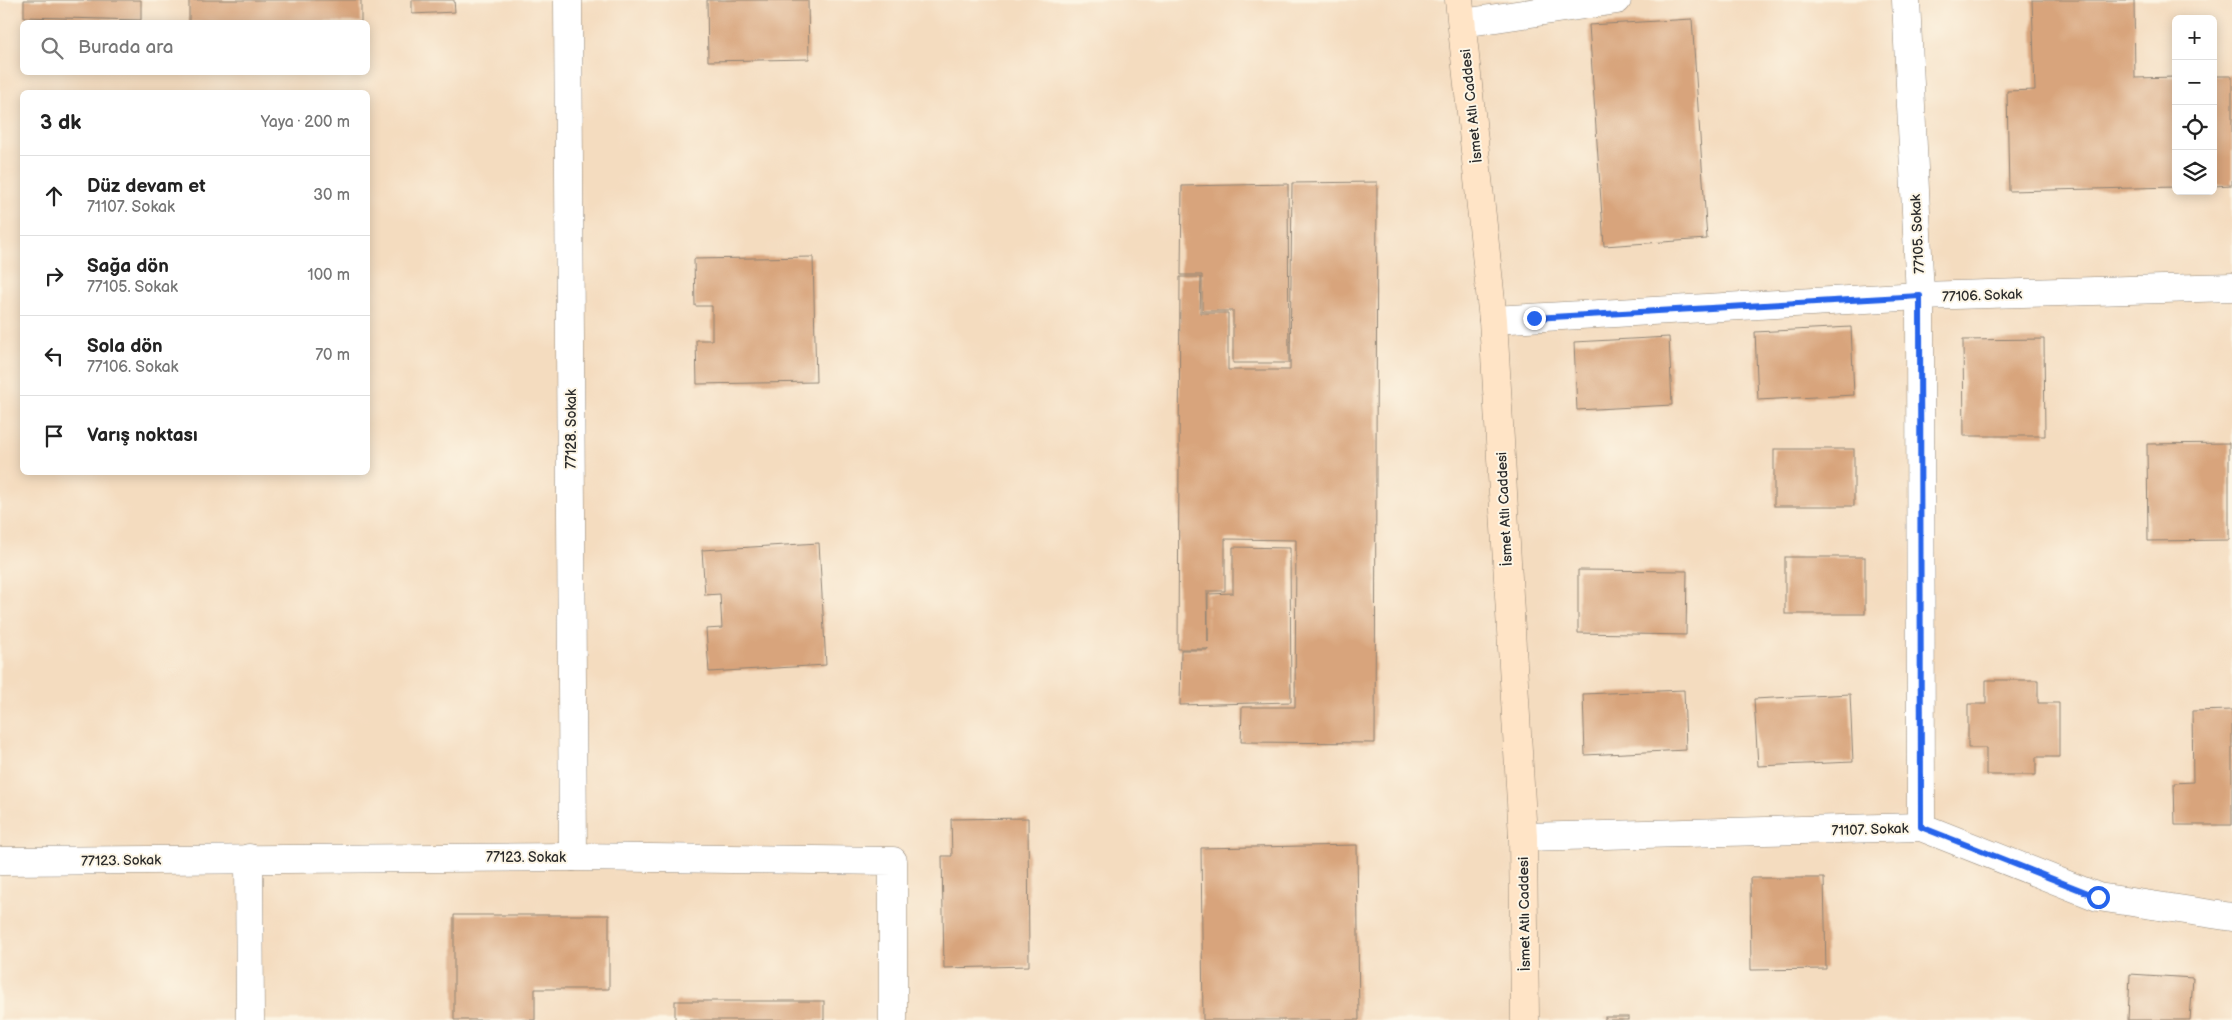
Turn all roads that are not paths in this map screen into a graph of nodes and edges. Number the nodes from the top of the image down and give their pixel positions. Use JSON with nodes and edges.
{"nodes":[{"id":1,"x":568,"y":0,"type":"edge"},
{"id":2,"x":1617,"y":0,"type":"edge"},
{"id":3,"x":1906,"y":0,"type":"edge"},
{"id":4,"x":1461,"y":12,"type":"edge"},
{"id":5,"x":2232,"y":287,"type":"edge"},
{"id":6,"x":1920,"y":296,"type":"junction"},
{"id":7,"x":1493,"y":320,"type":"junction"},
{"id":8,"x":1921,"y":827,"type":"junction"},
{"id":9,"x":1523,"y":837,"type":"junction"},
{"id":10,"x":573,"y":857,"type":"junction"},
{"id":11,"x":249,"y":858,"type":"junction"},
{"id":12,"x":0,"y":861,"type":"edge"},
{"id":13,"x":2232,"y":917,"type":"edge"},
{"id":14,"x":250,"y":1020,"type":"edge"},
{"id":15,"x":893,"y":1020,"type":"edge"},
{"id":16,"x":1525,"y":1020,"type":"edge"}],
"edges":[{"from":1,"to":10,"type":"street","name":"77128. Sokak"},
{"from":2,"to":4,"type":"street"},
{"from":3,"to":6,"type":"street","name":"77105. Sokak"},
{"from":4,"to":7,"type":"main road","name":"İsmet Atlı Caddesi"},
{"from":5,"to":6,"type":"street","name":"77106. Sokak"},
{"from":6,"to":7,"type":"street","name":"77106. Sokak"},
{"from":6,"to":8,"type":"street","name":"77105. Sokak"},
{"from":7,"to":9,"type":"main road","name":"İsmet Atlı Caddesi"},
{"from":8,"to":9,"type":"street","name":"71107. Sokak"},
{"from":8,"to":13,"type":"street","name":"71107. Sokak"},
{"from":9,"to":16,"type":"main road","name":"İsmet Atlı Caddesi"},
{"from":10,"to":11,"type":"street","name":"77123. Sokak"},
{"from":10,"to":15,"type":"street","name":"77123. Sokak"},
{"from":11,"to":12,"type":"street","name":"77123. Sokak"},
{"from":11,"to":14,"type":"street"}]}
